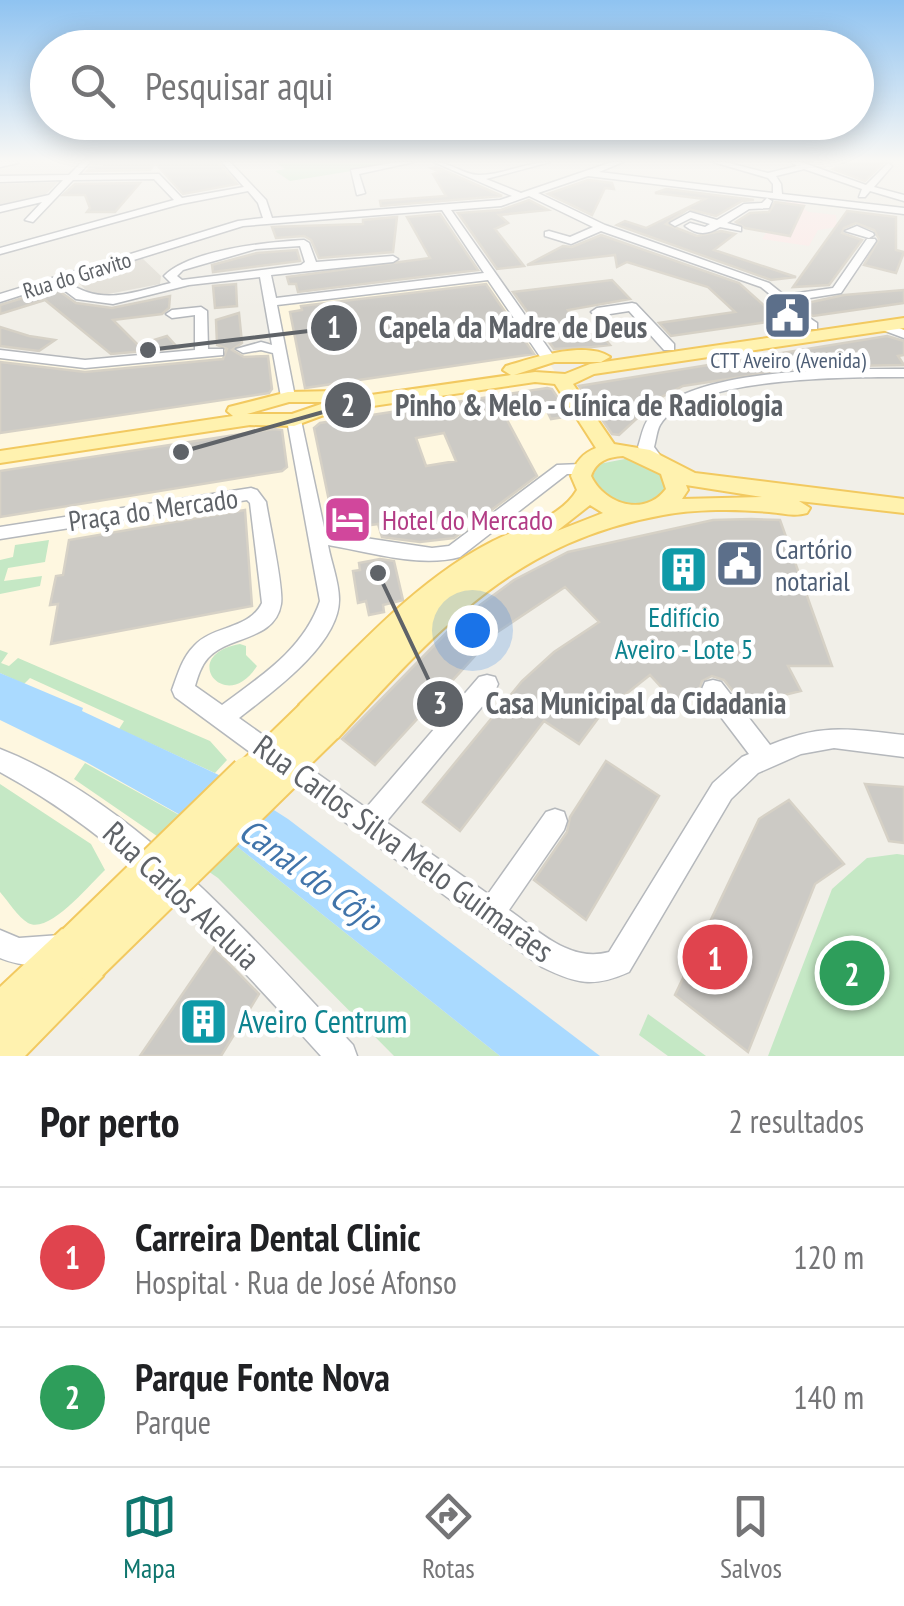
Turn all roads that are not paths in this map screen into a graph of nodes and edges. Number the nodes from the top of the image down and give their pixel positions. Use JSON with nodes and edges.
{"nodes":[{"id":1,"x":19,"y":211,"type":"edge"},
{"id":2,"x":39,"y":211,"type":"edge"},
{"id":3,"x":148,"y":211,"type":"edge"},
{"id":4,"x":266,"y":211,"type":"edge"},
{"id":5,"x":386,"y":211,"type":"edge"},
{"id":6,"x":447,"y":211,"type":"edge"},
{"id":7,"x":563,"y":211,"type":"edge"},
{"id":8,"x":739,"y":211,"type":"edge"},
{"id":9,"x":30,"y":220,"type":"junction"},
{"id":10,"x":268,"y":220,"type":"junction"},
{"id":11,"x":675,"y":223,"type":"dead end"},
{"id":12,"x":690,"y":226,"type":"dead end"},
{"id":13,"x":600,"y":228,"type":"junction"},
{"id":14,"x":737,"y":228,"type":"dead end"},
{"id":15,"x":713,"y":229,"type":"junction"},
{"id":16,"x":550,"y":234,"type":"dead end"},
{"id":17,"x":866,"y":237,"type":"dead end"},
{"id":18,"x":50,"y":240,"type":"junction"},
{"id":19,"x":185,"y":240,"type":"junction"},
{"id":20,"x":0,"y":251,"type":"edge"},
{"id":21,"x":211,"y":259,"type":"junction"},
{"id":22,"x":393,"y":259,"type":"dead end"},
{"id":23,"x":308,"y":266,"type":"junction"},
{"id":24,"x":265,"y":273,"type":"junction"},
{"id":25,"x":491,"y":276,"type":"junction"},
{"id":26,"x":59,"y":281,"type":"junction"},
{"id":27,"x":179,"y":284,"type":"junction"},
{"id":28,"x":765,"y":285,"type":"junction"},
{"id":29,"x":804,"y":296,"type":"junction"},
{"id":30,"x":0,"y":298,"type":"edge"},
{"id":31,"x":271,"y":302,"type":"junction"},
{"id":32,"x":597,"y":312,"type":"dead end"},
{"id":33,"x":904,"y":312,"type":"edge"},
{"id":34,"x":172,"y":314,"type":"dead end"},
{"id":35,"x":904,"y":323,"type":"edge"},
{"id":36,"x":884,"y":326,"type":"junction"},
{"id":37,"x":904,"y":334,"type":"edge"},
{"id":38,"x":279,"y":344,"type":"junction"},
{"id":39,"x":669,"y":347,"type":"junction"},
{"id":40,"x":243,"y":348,"type":"dead end"},
{"id":41,"x":218,"y":352,"type":"dead end"},
{"id":42,"x":0,"y":354,"type":"edge"},
{"id":43,"x":202,"y":354,"type":"junction"},
{"id":44,"x":558,"y":369,"type":"junction"},
{"id":45,"x":904,"y":373,"type":"edge"},
{"id":46,"x":291,"y":409,"type":"junction"},
{"id":47,"x":0,"y":446,"type":"edge"},
{"id":48,"x":608,"y":451,"type":"junction"},
{"id":49,"x":0,"y":457,"type":"edge"},
{"id":50,"x":662,"y":464,"type":"junction"},
{"id":51,"x":585,"y":480,"type":"junction"},
{"id":52,"x":904,"y":506,"type":"edge"},
{"id":53,"x":663,"y":507,"type":"junction"},
{"id":54,"x":627,"y":512,"type":"junction"},
{"id":55,"x":904,"y":521,"type":"edge"},
{"id":56,"x":0,"y":533,"type":"edge"},
{"id":57,"x":318,"y":537,"type":"junction"},
{"id":58,"x":487,"y":684,"type":"dead end"},
{"id":59,"x":713,"y":689,"type":"dead end"},
{"id":60,"x":223,"y":717,"type":"junction"},
{"id":61,"x":318,"y":721,"type":"junction"},
{"id":62,"x":904,"y":746,"type":"edge"},
{"id":63,"x":766,"y":758,"type":"junction"},
{"id":64,"x":0,"y":760,"type":"edge"},
{"id":65,"x":555,"y":820,"type":"dead end"},
{"id":66,"x":368,"y":824,"type":"junction"},
{"id":67,"x":491,"y":913,"type":"junction"},
{"id":68,"x":0,"y":944,"type":"edge"},
{"id":69,"x":78,"y":951,"type":"junction"},
{"id":70,"x":0,"y":1013,"type":"edge"},
{"id":71,"x":0,"y":1054,"type":"edge"},
{"id":72,"x":342,"y":1056,"type":"edge"}],
"edges":[{"from":1,"to":9,"type":"street"},
{"from":2,"to":9,"type":"street"},
{"from":3,"to":18,"type":"street"},
{"from":4,"to":10,"type":"street"},
{"from":5,"to":10,"type":"street","name":"Rua do Gravito"},
{"from":6,"to":25,"type":"street"},
{"from":7,"to":13,"type":"street"},
{"from":8,"to":15,"type":"street"},
{"from":9,"to":18,"type":"street"},
{"from":10,"to":19,"type":"street","name":"Rua do Gravito"},
{"from":11,"to":15,"type":"street"},
{"from":12,"to":15,"type":"street"},
{"from":13,"to":16,"type":"street"},
{"from":13,"to":28,"type":"street"},
{"from":14,"to":15,"type":"street"},
{"from":17,"to":29,"type":"street"},
{"from":18,"to":20,"type":"street"},
{"from":19,"to":21,"type":"street"},
{"from":19,"to":26,"type":"street","name":"Rua do Gravito"},
{"from":21,"to":23,"type":"street"},
{"from":21,"to":27,"type":"street"},
{"from":22,"to":23,"type":"street"},
{"from":23,"to":24,"type":"street"},
{"from":24,"to":27,"type":"street"},
{"from":24,"to":31,"type":"street"},
{"from":25,"to":31,"type":"street"},
{"from":25,"to":44,"type":"street"},
{"from":26,"to":27,"type":"street"},
{"from":26,"to":30,"type":"street","name":"Rua do Gravito"},
{"from":28,"to":29,"type":"street"},
{"from":28,"to":29,"type":"street"},
{"from":31,"to":38,"type":"street"},
{"from":32,"to":39,"type":"street"},
{"from":33,"to":39,"type":"main road"},
{"from":34,"to":43,"type":"street"},
{"from":35,"to":36,"type":"main road"},
{"from":36,"to":37,"type":"street"},
{"from":36,"to":44,"type":"main road"},
{"from":38,"to":40,"type":"street"},
{"from":38,"to":46,"type":"street"},
{"from":39,"to":44,"type":"main road"},
{"from":41,"to":43,"type":"street"},
{"from":42,"to":43,"type":"street"},
{"from":44,"to":46,"type":"main road"},
{"from":44,"to":48,"type":"main road"},
{"from":45,"to":50,"type":"street"},
{"from":46,"to":47,"type":"main road"},
{"from":46,"to":49,"type":"main road"},
{"from":46,"to":57,"type":"street"},
{"from":48,"to":50,"type":"main road"},
{"from":48,"to":51,"type":"main road"},
{"from":50,"to":52,"type":"main road"},
{"from":50,"to":53,"type":"main road"},
{"from":51,"to":54,"type":"main road"},
{"from":51,"to":57,"type":"street"},
{"from":51,"to":61,"type":"main road"},
{"from":53,"to":54,"type":"main road"},
{"from":53,"to":55,"type":"main road"},
{"from":54,"to":61,"type":"main road"},
{"from":56,"to":60,"type":"street","name":"Praça do Mercado"},
{"from":57,"to":60,"type":"street"},
{"from":58,"to":66,"type":"street"},
{"from":59,"to":63,"type":"street"},
{"from":60,"to":66,"type":"street","name":"Rua Carlos Silva Melo Guimarães"},
{"from":61,"to":69,"type":"main road","bridge":true},
{"from":62,"to":63,"type":"street"},
{"from":63,"to":67,"type":"street","name":"Rua Carlos Silva Melo Guimarães"},
{"from":64,"to":72,"type":"street","name":"Rua Carlos Aleluia"},
{"from":65,"to":67,"type":"street"},
{"from":66,"to":67,"type":"street","name":"Rua Carlos Silva Melo Guimarães"},
{"from":68,"to":69,"type":"street"},
{"from":69,"to":70,"type":"main road"},
{"from":69,"to":71,"type":"main road"}]}
